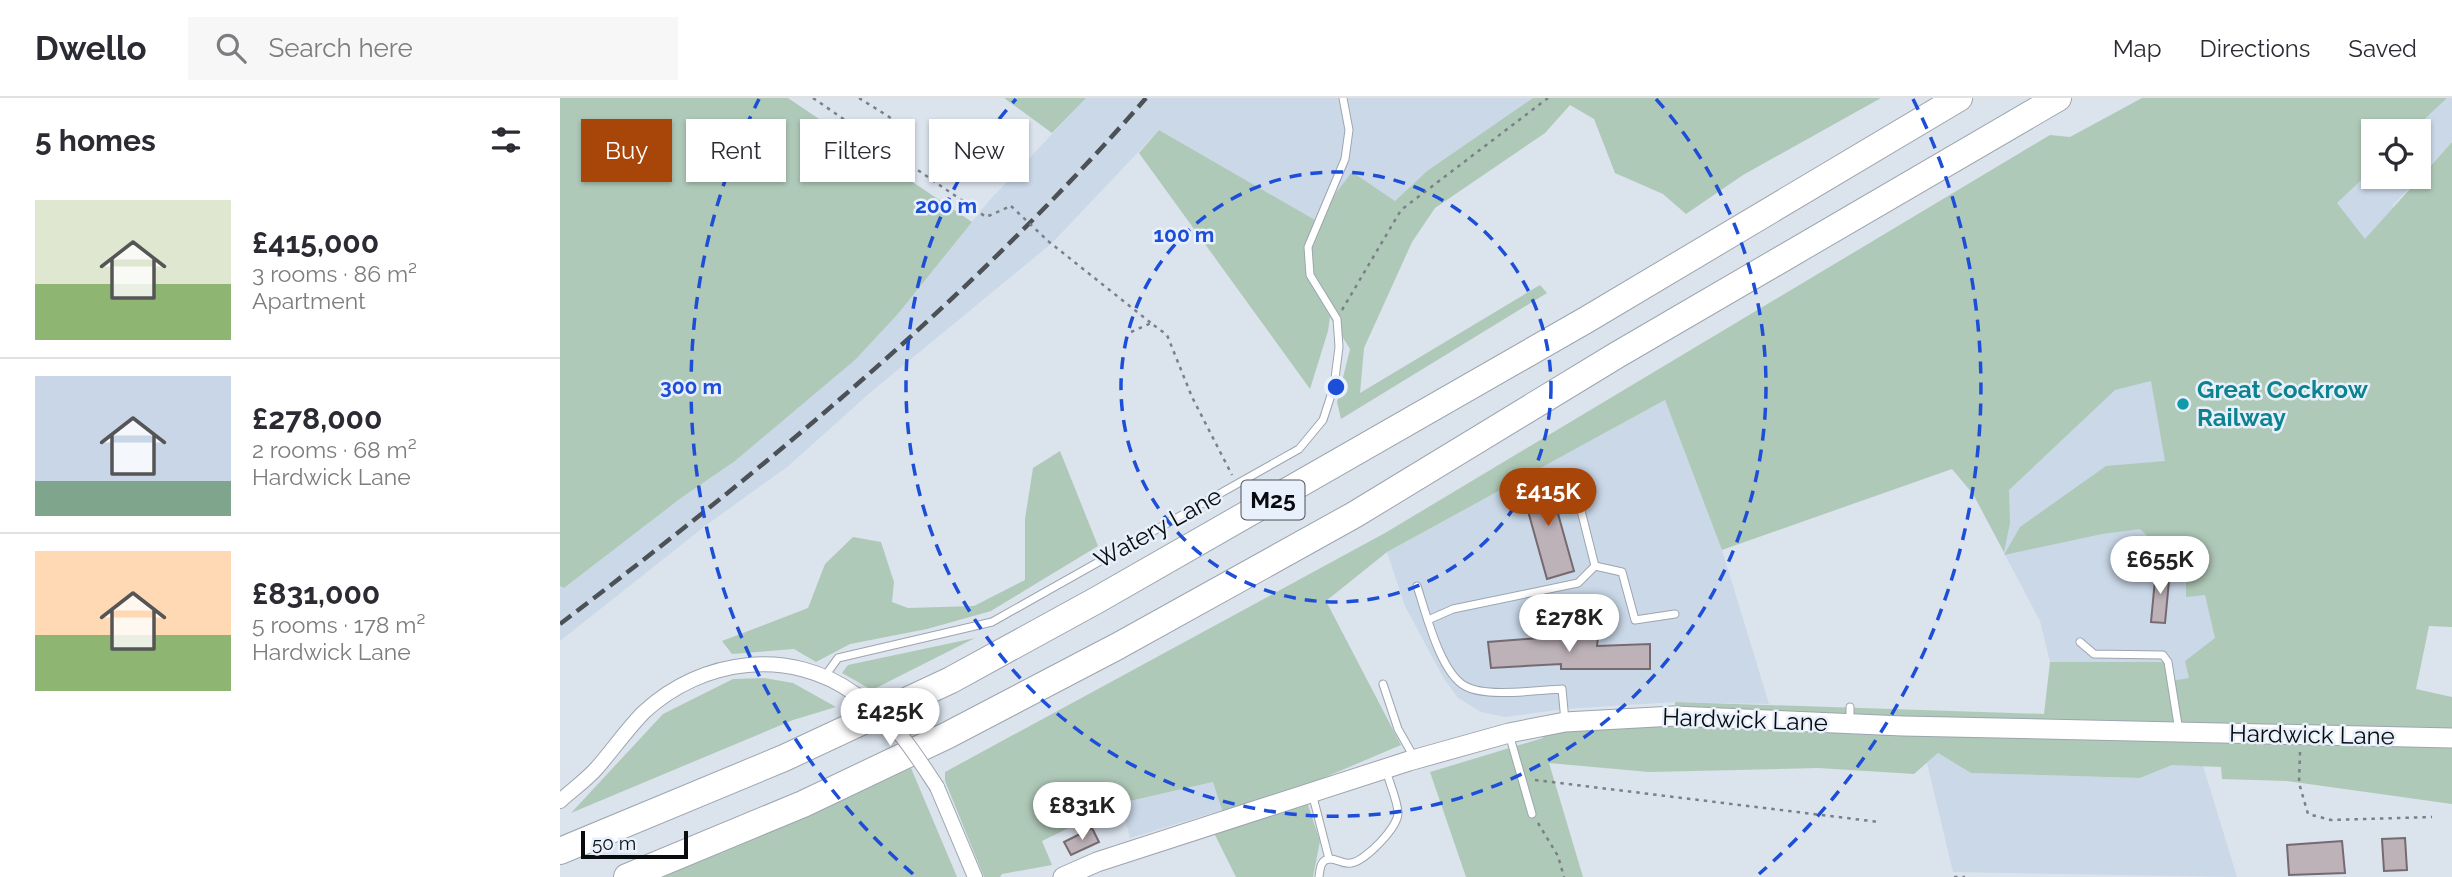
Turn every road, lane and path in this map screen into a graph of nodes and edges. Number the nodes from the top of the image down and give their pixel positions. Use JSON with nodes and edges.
{"nodes":[{"id":1,"x":813,"y":98,"type":"edge"},
{"id":2,"x":859,"y":98,"type":"edge"},
{"id":3,"x":1343,"y":98,"type":"edge"},
{"id":4,"x":1548,"y":98,"type":"edge"},
{"id":5,"x":1959,"y":98,"type":"edge"},
{"id":6,"x":2058,"y":98,"type":"edge"},
{"id":7,"x":892,"y":119,"type":"edge"},
{"id":8,"x":1337,"y":319,"type":"junction"},
{"id":9,"x":1151,"y":323,"type":"junction"},
{"id":10,"x":1131,"y":332,"type":"dead end"},
{"id":11,"x":1573,"y":479,"type":"dead end"},
{"id":12,"x":1237,"y":484,"type":"junction"},
{"id":13,"x":1595,"y":566,"type":"junction"},
{"id":14,"x":1417,"y":586,"type":"dead end"},
{"id":15,"x":1675,"y":614,"type":"dead end"},
{"id":16,"x":1429,"y":620,"type":"junction"},
{"id":17,"x":2080,"y":642,"type":"dead end"},
{"id":18,"x":825,"y":676,"type":"junction"},
{"id":19,"x":1383,"y":684,"type":"dead end"},
{"id":20,"x":1565,"y":722,"type":"junction"},
{"id":21,"x":2180,"y":732,"type":"junction"},
{"id":22,"x":1509,"y":733,"type":"junction"},
{"id":23,"x":2300,"y":735,"type":"junction"},
{"id":24,"x":2452,"y":738,"type":"edge"},
{"id":25,"x":1415,"y":759,"type":"junction"},
{"id":26,"x":1386,"y":769,"type":"junction"},
{"id":27,"x":1522,"y":779,"type":"junction"},
{"id":28,"x":1311,"y":793,"type":"junction"},
{"id":29,"x":560,"y":801,"type":"edge"},
{"id":30,"x":1532,"y":814,"type":"joint"},
{"id":31,"x":2432,"y":817,"type":"dead end"},
{"id":32,"x":1879,"y":822,"type":"dead end"},
{"id":33,"x":560,"y":851,"type":"edge"},
{"id":34,"x":1329,"y":859,"type":"junction"},
{"id":35,"x":627,"y":877,"type":"edge"},
{"id":36,"x":975,"y":877,"type":"edge"},
{"id":37,"x":1063,"y":877,"type":"edge"},
{"id":38,"x":1319,"y":877,"type":"edge"},
{"id":39,"x":1564,"y":877,"type":"edge"},
{"id":40,"x":1954,"y":877,"type":"edge"},
{"id":41,"x":1965,"y":877,"type":"edge"}],
"edges":[{"from":1,"to":9,"type":"path","bridge":true},
{"from":2,"to":7,"type":"path"},
{"from":3,"to":8,"type":"lane","name":"Watery Lane"},
{"from":4,"to":8,"type":"path"},
{"from":5,"to":33,"type":"highway","number":"M25"},
{"from":6,"to":35,"type":"highway","number":"M25"},
{"from":8,"to":12,"type":"lane","name":"Watery Lane"},
{"from":9,"to":10,"type":"path"},
{"from":9,"to":12,"type":"path"},
{"from":11,"to":13,"type":"lane"},
{"from":12,"to":18,"type":"lane","name":"Watery Lane"},
{"from":13,"to":15,"type":"lane"},
{"from":13,"to":16,"type":"lane"},
{"from":14,"to":16,"type":"lane"},
{"from":16,"to":20,"type":"lane"},
{"from":17,"to":21,"type":"lane"},
{"from":18,"to":29,"type":"street"},
{"from":18,"to":36,"type":"street","bridge":true},
{"from":19,"to":25,"type":"lane"},
{"from":20,"to":21,"type":"street","name":"Hardwick Lane"},
{"from":20,"to":22,"type":"street","name":"Hardwick Lane"},
{"from":21,"to":23,"type":"street","name":"Hardwick Lane"},
{"from":22,"to":25,"type":"street","name":"Hardwick Lane"},
{"from":22,"to":27,"type":"lane"},
{"from":23,"to":24,"type":"street","name":"Hardwick Lane"},
{"from":23,"to":31,"type":"path"},
{"from":25,"to":26,"type":"street","name":"Hardwick Lane"},
{"from":26,"to":28,"type":"street","name":"Hardwick Lane"},
{"from":26,"to":34,"type":"lane"},
{"from":27,"to":30,"type":"lane"},
{"from":27,"to":32,"type":"path"},
{"from":28,"to":34,"type":"lane"},
{"from":28,"to":37,"type":"street","name":"Hardwick Lane"},
{"from":30,"to":39,"type":"path"},
{"from":34,"to":38,"type":"lane"},
{"from":40,"to":41,"type":"path"}]}
